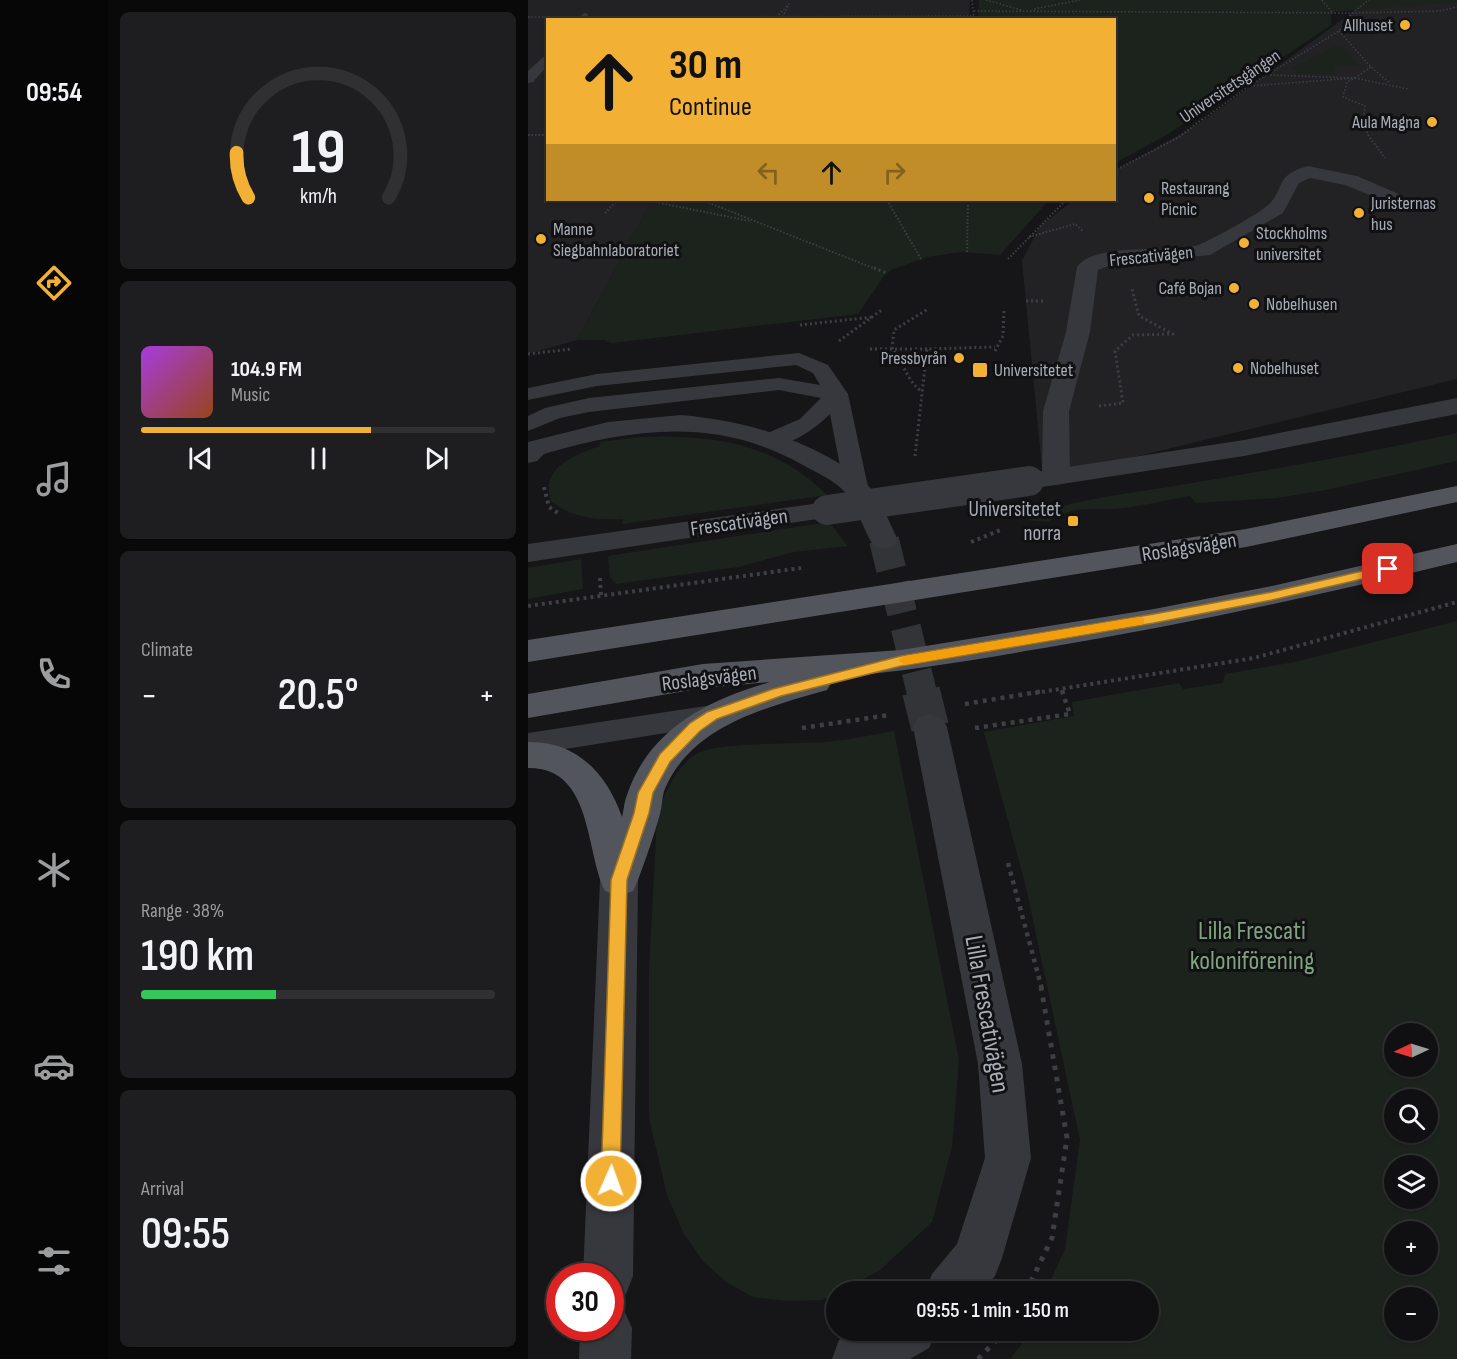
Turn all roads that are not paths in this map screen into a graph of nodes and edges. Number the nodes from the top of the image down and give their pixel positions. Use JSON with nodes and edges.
{"nodes":[{"id":1,"x":546,"y":59,"type":"edge"},
{"id":2,"x":528,"y":79,"type":"edge"},
{"id":3,"x":1385,"y":195,"type":"road end"},
{"id":4,"x":528,"y":394,"type":"edge"},
{"id":5,"x":837,"y":394,"type":"junction"},
{"id":6,"x":1457,"y":406,"type":"edge"},
{"id":7,"x":528,"y":424,"type":"edge"},
{"id":8,"x":771,"y":440,"type":"junction"},
{"id":9,"x":528,"y":455,"type":"edge"},
{"id":10,"x":1056,"y":477,"type":"junction"},
{"id":11,"x":856,"y":487,"type":"junction"},
{"id":12,"x":1457,"y":494,"type":"edge"},
{"id":13,"x":884,"y":540,"type":"tunnel mouth"},
{"id":14,"x":528,"y":553,"type":"edge"},
{"id":15,"x":1457,"y":553,"type":"edge"},
{"id":16,"x":528,"y":651,"type":"edge"},
{"id":17,"x":901,"y":661,"type":"junction"},
{"id":18,"x":528,"y":706,"type":"edge"},
{"id":19,"x":928,"y":715,"type":"tunnel mouth"},
{"id":20,"x":712,"y":716,"type":"junction"},
{"id":21,"x":528,"y":744,"type":"edge"},
{"id":22,"x":528,"y":755,"type":"edge"},
{"id":23,"x":619,"y":880,"type":"junction"},
{"id":24,"x":608,"y":1263,"type":"edge"},
{"id":25,"x":959,"y":1281,"type":"edge"},
{"id":26,"x":606,"y":1341,"type":"edge"},
{"id":27,"x":891,"y":1341,"type":"edge"},
{"id":28,"x":605,"y":1359,"type":"edge"},
{"id":29,"x":858,"y":1359,"type":"edge"}],
"edges":[{"from":1,"to":2,"type":"lane"},
{"from":3,"to":10,"type":"street","name":"Frescativägen"},
{"from":4,"to":5,"type":"lane"},
{"from":5,"to":7,"type":"lane"},
{"from":5,"to":8,"type":"lane"},
{"from":5,"to":11,"type":"lane"},
{"from":6,"to":10,"type":"street","name":"Frescativägen"},
{"from":8,"to":9,"type":"street"},
{"from":8,"to":11,"type":"street"},
{"from":10,"to":14,"type":"street","name":"Frescativägen","bridge":true},
{"from":11,"to":13,"type":"street"},
{"from":12,"to":16,"type":"main road","name":"Roslagsvägen"},
{"from":15,"to":17,"type":"main road","name":"Roslagsvägen"},
{"from":17,"to":18,"type":"main road","name":"Roslagsvägen"},
{"from":17,"to":20,"type":"main road"},
{"from":19,"to":25,"type":"street","name":"Lilla Frescativägen"},
{"from":20,"to":21,"type":"lane"},
{"from":20,"to":23,"type":"main road"},
{"from":22,"to":23,"type":"main road"},
{"from":23,"to":24,"type":"street"},
{"from":26,"to":28,"type":"street"},
{"from":27,"to":29,"type":"street"}]}
